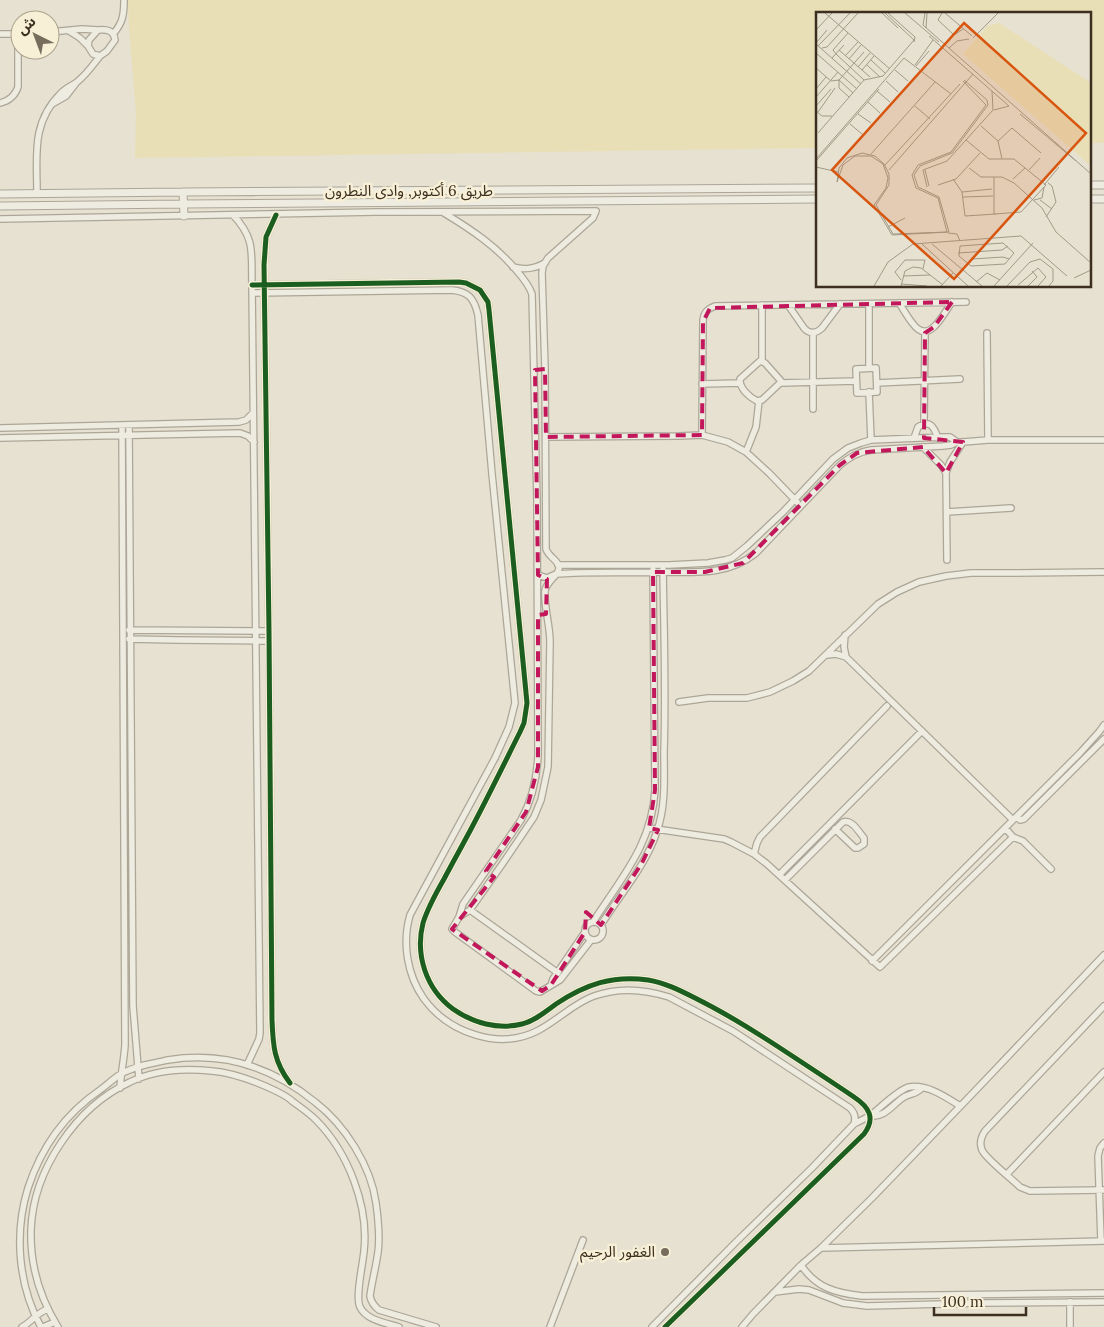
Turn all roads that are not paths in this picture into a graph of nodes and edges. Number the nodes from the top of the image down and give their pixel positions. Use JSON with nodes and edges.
{"nodes":[{"id":1,"x":124,"y":0,"type":"edge"},
{"id":2,"x":98,"y":30,"type":"junction"},
{"id":3,"x":60,"y":31,"type":"edge"},
{"id":4,"x":68,"y":31,"type":"junction"},
{"id":5,"x":113,"y":34,"type":"junction"},
{"id":6,"x":88,"y":46,"type":"junction"},
{"id":7,"x":100,"y":56,"type":"junction"},
{"id":8,"x":19,"y":60,"type":"edge"},
{"id":9,"x":0,"y":103,"type":"edge"},
{"id":10,"x":816,"y":188,"type":"edge"},
{"id":11,"x":183,"y":192,"type":"junction"},
{"id":12,"x":0,"y":194,"type":"edge"},
{"id":13,"x":37,"y":194,"type":"junction"},
{"id":14,"x":816,"y":199,"type":"edge"},
{"id":15,"x":183,"y":204,"type":"junction"},
{"id":16,"x":0,"y":206,"type":"edge"},
{"id":17,"x":442,"y":212,"type":"junction"},
{"id":18,"x":276,"y":214,"type":"junction"},
{"id":19,"x":233,"y":215,"type":"junction"},
{"id":20,"x":184,"y":216,"type":"junction"},
{"id":21,"x":0,"y":219,"type":"edge"},
{"id":22,"x":545,"y":263,"type":"junction"},
{"id":23,"x":264,"y":265,"type":"junction"},
{"id":24,"x":252,"y":266,"type":"junction"},
{"id":25,"x":513,"y":267,"type":"junction"},
{"id":26,"x":252,"y":285,"type":"junction"},
{"id":27,"x":264,"y":285,"type":"junction"},
{"id":28,"x":252,"y":293,"type":"junction"},
{"id":29,"x":264,"y":293,"type":"junction"},
{"id":30,"x":952,"y":302,"type":"junction"},
{"id":31,"x":966,"y":302,"type":"dead end"},
{"id":32,"x":899,"y":303,"type":"junction"},
{"id":33,"x":534,"y":304,"type":"junction"},
{"id":34,"x":840,"y":304,"type":"junction"},
{"id":35,"x":869,"y":304,"type":"junction"},
{"id":36,"x":543,"y":305,"type":"junction"},
{"id":37,"x":762,"y":305,"type":"junction"},
{"id":38,"x":788,"y":305,"type":"junction"},
{"id":39,"x":534,"y":324,"type":"junction"},
{"id":40,"x":544,"y":324,"type":"junction"},
{"id":41,"x":925,"y":332,"type":"junction"},
{"id":42,"x":987,"y":332,"type":"dead end"},
{"id":43,"x":813,"y":333,"type":"junction"},
{"id":44,"x":545,"y":356,"type":"junction"},
{"id":45,"x":534,"y":357,"type":"junction"},
{"id":46,"x":762,"y":361,"type":"junction"},
{"id":47,"x":869,"y":368,"type":"junction"},
{"id":48,"x":545,"y":369,"type":"junction"},
{"id":49,"x":535,"y":370,"type":"junction"},
{"id":50,"x":960,"y":379,"type":"dead end"},
{"id":51,"x":856,"y":381,"type":"junction"},
{"id":52,"x":925,"y":381,"type":"junction"},
{"id":53,"x":813,"y":382,"type":"junction"},
{"id":54,"x":876,"y":382,"type":"junction"},
{"id":55,"x":740,"y":383,"type":"junction"},
{"id":56,"x":781,"y":383,"type":"junction"},
{"id":57,"x":702,"y":384,"type":"junction"},
{"id":58,"x":869,"y":392,"type":"junction"},
{"id":59,"x":759,"y":401,"type":"junction"},
{"id":60,"x":813,"y":410,"type":"dead end"},
{"id":61,"x":253,"y":413,"type":"junction"},
{"id":62,"x":924,"y":423,"type":"junction"},
{"id":63,"x":122,"y":425,"type":"junction"},
{"id":64,"x":129,"y":425,"type":"junction"},
{"id":65,"x":0,"y":428,"type":"edge"},
{"id":66,"x":126,"y":435,"type":"junction"},
{"id":67,"x":702,"y":435,"type":"junction"},
{"id":68,"x":546,"y":437,"type":"junction"},
{"id":69,"x":0,"y":438,"type":"edge"},
{"id":70,"x":914,"y":438,"type":"junction"},
{"id":71,"x":938,"y":438,"type":"junction"},
{"id":72,"x":871,"y":440,"type":"junction"},
{"id":73,"x":988,"y":440,"type":"junction"},
{"id":74,"x":1104,"y":440,"type":"edge"},
{"id":75,"x":254,"y":442,"type":"junction"},
{"id":76,"x":960,"y":442,"type":"junction"},
{"id":77,"x":923,"y":447,"type":"junction"},
{"id":78,"x":746,"y":452,"type":"junction"},
{"id":79,"x":946,"y":474,"type":"junction"},
{"id":80,"x":546,"y":500,"type":"junction"},
{"id":81,"x":794,"y":500,"type":"junction"},
{"id":82,"x":537,"y":501,"type":"junction"},
{"id":83,"x":801,"y":506,"type":"junction"},
{"id":84,"x":1011,"y":508,"type":"dead end"},
{"id":85,"x":947,"y":512,"type":"junction"},
{"id":86,"x":947,"y":560,"type":"dead end"},
{"id":87,"x":558,"y":565,"type":"junction"},
{"id":88,"x":575,"y":565,"type":"junction"},
{"id":89,"x":653,"y":565,"type":"junction"},
{"id":90,"x":662,"y":565,"type":"junction"},
{"id":91,"x":663,"y":572,"type":"junction"},
{"id":92,"x":1104,"y":572,"type":"edge"},
{"id":93,"x":575,"y":573,"type":"junction"},
{"id":94,"x":653,"y":573,"type":"junction"},
{"id":95,"x":538,"y":574,"type":"junction"},
{"id":96,"x":556,"y":574,"type":"junction"},
{"id":97,"x":517,"y":600,"type":"junction"},
{"id":98,"x":506,"y":601,"type":"junction"},
{"id":99,"x":546,"y":614,"type":"junction"},
{"id":100,"x":538,"y":615,"type":"junction"},
{"id":101,"x":127,"y":630,"type":"junction"},
{"id":102,"x":256,"y":630,"type":"junction"},
{"id":103,"x":269,"y":630,"type":"junction"},
{"id":104,"x":846,"y":635,"type":"junction"},
{"id":105,"x":127,"y":639,"type":"junction"},
{"id":106,"x":256,"y":640,"type":"junction"},
{"id":107,"x":269,"y":640,"type":"junction"},
{"id":108,"x":825,"y":655,"type":"junction"},
{"id":109,"x":846,"y":657,"type":"junction"},
{"id":110,"x":654,"y":695,"type":"junction"},
{"id":111,"x":665,"y":695,"type":"junction"},
{"id":112,"x":679,"y":702,"type":"dead end"},
{"id":113,"x":887,"y":706,"type":"dead end"},
{"id":114,"x":1104,"y":725,"type":"edge"},
{"id":115,"x":922,"y":732,"type":"junction"},
{"id":116,"x":1104,"y":739,"type":"edge"},
{"id":117,"x":1015,"y":819,"type":"junction"},
{"id":118,"x":649,"y":828,"type":"junction"},
{"id":119,"x":1005,"y":828,"type":"junction"},
{"id":120,"x":835,"y":829,"type":"junction"},
{"id":121,"x":658,"y":830,"type":"junction"},
{"id":122,"x":1013,"y":837,"type":"junction"},
{"id":123,"x":754,"y":854,"type":"junction"},
{"id":124,"x":1051,"y":869,"type":"dead end"},
{"id":125,"x":486,"y":871,"type":"junction"},
{"id":126,"x":780,"y":875,"type":"junction"},
{"id":127,"x":494,"y":877,"type":"junction"},
{"id":128,"x":785,"y":880,"type":"junction"},
{"id":129,"x":470,"y":910,"type":"junction"},
{"id":130,"x":459,"y":917,"type":"junction"},
{"id":131,"x":593,"y":922,"type":"junction"},
{"id":132,"x":601,"y":925,"type":"junction"},
{"id":133,"x":585,"y":932,"type":"junction"},
{"id":134,"x":591,"y":940,"type":"junction"},
{"id":135,"x":1104,"y":955,"type":"edge"},
{"id":136,"x":872,"y":961,"type":"junction"},
{"id":137,"x":558,"y":972,"type":"junction"},
{"id":138,"x":551,"y":985,"type":"junction"},
{"id":139,"x":1104,"y":1006,"type":"edge"},
{"id":140,"x":728,"y":1014,"type":"junction"},
{"id":141,"x":740,"y":1022,"type":"junction"},
{"id":142,"x":721,"y":1024,"type":"junction"},
{"id":143,"x":733,"y":1031,"type":"junction"},
{"id":144,"x":273,"y":1038,"type":"junction"},
{"id":145,"x":259,"y":1039,"type":"junction"},
{"id":146,"x":202,"y":1058,"type":"junction"},
{"id":147,"x":247,"y":1065,"type":"junction"},
{"id":148,"x":138,"y":1068,"type":"junction"},
{"id":149,"x":200,"y":1070,"type":"junction"},
{"id":150,"x":1104,"y":1072,"type":"edge"},
{"id":151,"x":120,"y":1074,"type":"junction"},
{"id":152,"x":139,"y":1079,"type":"junction"},
{"id":153,"x":290,"y":1083,"type":"junction"},
{"id":154,"x":120,"y":1088,"type":"junction"},
{"id":155,"x":960,"y":1106,"type":"junction"},
{"id":156,"x":870,"y":1116,"type":"junction"},
{"id":157,"x":854,"y":1124,"type":"junction"},
{"id":158,"x":1104,"y":1143,"type":"edge"},
{"id":159,"x":1007,"y":1174,"type":"junction"},
{"id":160,"x":1102,"y":1190,"type":"edge"},
{"id":161,"x":20,"y":1227,"type":"junction"},
{"id":162,"x":31,"y":1229,"type":"junction"},
{"id":163,"x":583,"y":1240,"type":"dead end"},
{"id":164,"x":1103,"y":1241,"type":"edge"},
{"id":165,"x":821,"y":1248,"type":"junction"},
{"id":166,"x":801,"y":1265,"type":"junction"},
{"id":167,"x":361,"y":1275,"type":"junction"},
{"id":168,"x":373,"y":1276,"type":"junction"},
{"id":169,"x":702,"y":1277,"type":"junction"},
{"id":170,"x":710,"y":1284,"type":"junction"},
{"id":171,"x":821,"y":1285,"type":"junction"},
{"id":172,"x":775,"y":1292,"type":"junction"},
{"id":173,"x":1104,"y":1292,"type":"edge"},
{"id":174,"x":818,"y":1293,"type":"junction"},
{"id":175,"x":982,"y":1294,"type":"junction"},
{"id":176,"x":1070,"y":1302,"type":"junction"},
{"id":177,"x":1104,"y":1302,"type":"edge"},
{"id":178,"x":982,"y":1303,"type":"junction"},
{"id":179,"x":48,"y":1309,"type":"junction"},
{"id":180,"x":35,"y":1316,"type":"junction"},
{"id":181,"x":56,"y":1324,"type":"edge"},
{"id":182,"x":22,"y":1327,"type":"edge"},
{"id":183,"x":42,"y":1327,"type":"edge"},
{"id":184,"x":399,"y":1327,"type":"edge"},
{"id":185,"x":436,"y":1327,"type":"edge"},
{"id":186,"x":550,"y":1327,"type":"edge"},
{"id":187,"x":652,"y":1327,"type":"edge"},
{"id":188,"x":665,"y":1327,"type":"edge"},
{"id":189,"x":742,"y":1327,"type":"edge"},
{"id":190,"x":1070,"y":1327,"type":"edge"}],
"edges":[{"from":1,"to":5,"type":"street"},
{"from":2,"to":4,"type":"street"},
{"from":2,"to":5,"type":"street"},
{"from":2,"to":6,"type":"street"},
{"from":3,"to":4,"type":"street"},
{"from":4,"to":6,"type":"street"},
{"from":5,"to":7,"type":"street"},
{"from":6,"to":7,"type":"street"},
{"from":7,"to":13,"type":"street"},
{"from":8,"to":9,"type":"street"},
{"from":10,"to":11,"type":"street","name":"طريق 6 أكتوبر, وادى النطرون"},
{"from":11,"to":13,"type":"street","name":"طريق 6 أكتوبر, وادى النطرون"},
{"from":11,"to":15,"type":"street"},
{"from":12,"to":13,"type":"street","name":"طريق 6 أكتوبر, وادى النطرون"},
{"from":14,"to":15,"type":"street","name":"طريق 6 أكتوبر, وادى النطرون"},
{"from":15,"to":16,"type":"street","name":"طريق 6 أكتوبر, وادى النطرون"},
{"from":15,"to":20,"type":"street"},
{"from":17,"to":18,"type":"street"},
{"from":17,"to":22,"type":"street"},
{"from":17,"to":25,"type":"street"},
{"from":18,"to":19,"type":"street"},
{"from":18,"to":23,"type":"street"},
{"from":19,"to":20,"type":"street"},
{"from":19,"to":24,"type":"street"},
{"from":20,"to":21,"type":"street"},
{"from":22,"to":25,"type":"street"},
{"from":22,"to":36,"type":"street"},
{"from":23,"to":24,"type":"street"},
{"from":23,"to":27,"type":"street"},
{"from":24,"to":26,"type":"street"},
{"from":25,"to":33,"type":"street"},
{"from":26,"to":27,"type":"street"},
{"from":26,"to":28,"type":"street"},
{"from":27,"to":29,"type":"street"},
{"from":27,"to":97,"type":"street"},
{"from":28,"to":29,"type":"street"},
{"from":28,"to":61,"type":"street"},
{"from":29,"to":98,"type":"street"},
{"from":29,"to":103,"type":"street"},
{"from":30,"to":31,"type":"street"},
{"from":30,"to":32,"type":"street"},
{"from":30,"to":41,"type":"street"},
{"from":32,"to":35,"type":"street"},
{"from":32,"to":41,"type":"street"},
{"from":33,"to":36,"type":"street"},
{"from":33,"to":39,"type":"street"},
{"from":34,"to":35,"type":"street"},
{"from":34,"to":38,"type":"street"},
{"from":34,"to":43,"type":"street"},
{"from":35,"to":47,"type":"street"},
{"from":36,"to":40,"type":"street"},
{"from":37,"to":38,"type":"street"},
{"from":37,"to":46,"type":"street"},
{"from":37,"to":57,"type":"street"},
{"from":38,"to":43,"type":"street"},
{"from":39,"to":40,"type":"street"},
{"from":39,"to":45,"type":"street"},
{"from":40,"to":44,"type":"street"},
{"from":41,"to":52,"type":"street"},
{"from":42,"to":73,"type":"street"},
{"from":43,"to":53,"type":"street"},
{"from":44,"to":45,"type":"street"},
{"from":44,"to":48,"type":"street"},
{"from":45,"to":49,"type":"street"},
{"from":46,"to":55,"type":"street"},
{"from":46,"to":56,"type":"street"},
{"from":47,"to":51,"type":"street"},
{"from":47,"to":54,"type":"street"},
{"from":48,"to":49,"type":"street"},
{"from":48,"to":68,"type":"street"},
{"from":49,"to":82,"type":"street"},
{"from":50,"to":52,"type":"street"},
{"from":51,"to":53,"type":"street"},
{"from":51,"to":58,"type":"street"},
{"from":52,"to":54,"type":"street"},
{"from":52,"to":62,"type":"street"},
{"from":53,"to":56,"type":"street"},
{"from":53,"to":60,"type":"street"},
{"from":54,"to":58,"type":"street"},
{"from":55,"to":57,"type":"street"},
{"from":55,"to":59,"type":"street"},
{"from":56,"to":59,"type":"street"},
{"from":57,"to":67,"type":"street"},
{"from":58,"to":72,"type":"street"},
{"from":59,"to":78,"type":"street"},
{"from":61,"to":64,"type":"street"},
{"from":61,"to":75,"type":"street"},
{"from":62,"to":70,"type":"street"},
{"from":62,"to":71,"type":"street"},
{"from":63,"to":64,"type":"street"},
{"from":63,"to":65,"type":"street"},
{"from":63,"to":66,"type":"street"},
{"from":64,"to":66,"type":"street"},
{"from":66,"to":69,"type":"street"},
{"from":66,"to":75,"type":"street"},
{"from":66,"to":101,"type":"street"},
{"from":67,"to":68,"type":"street"},
{"from":67,"to":78,"type":"street"},
{"from":68,"to":80,"type":"street"},
{"from":70,"to":71,"type":"street"},
{"from":70,"to":72,"type":"street"},
{"from":71,"to":76,"type":"street"},
{"from":72,"to":81,"type":"street"},
{"from":73,"to":74,"type":"street"},
{"from":73,"to":76,"type":"street"},
{"from":75,"to":102,"type":"street"},
{"from":76,"to":77,"type":"street"},
{"from":76,"to":79,"type":"street"},
{"from":77,"to":79,"type":"street"},
{"from":77,"to":83,"type":"street"},
{"from":78,"to":81,"type":"street"},
{"from":79,"to":85,"type":"street"},
{"from":80,"to":82,"type":"street"},
{"from":80,"to":87,"type":"street"},
{"from":81,"to":83,"type":"street"},
{"from":81,"to":90,"type":"street"},
{"from":82,"to":95,"type":"street"},
{"from":83,"to":91,"type":"street"},
{"from":84,"to":85,"type":"street"},
{"from":85,"to":86,"type":"street"},
{"from":87,"to":88,"type":"street"},
{"from":87,"to":96,"type":"street"},
{"from":88,"to":89,"type":"street"},
{"from":88,"to":93,"type":"street"},
{"from":89,"to":90,"type":"street"},
{"from":89,"to":94,"type":"street"},
{"from":90,"to":91,"type":"street"},
{"from":91,"to":94,"type":"street"},
{"from":91,"to":111,"type":"street"},
{"from":92,"to":104,"type":"street"},
{"from":93,"to":94,"type":"street"},
{"from":93,"to":96,"type":"street"},
{"from":94,"to":110,"type":"street"},
{"from":95,"to":96,"type":"street"},
{"from":95,"to":100,"type":"street"},
{"from":96,"to":99,"type":"street"},
{"from":97,"to":98,"type":"street"},
{"from":97,"to":140,"type":"street"},
{"from":98,"to":142,"type":"street"},
{"from":99,"to":100,"type":"street"},
{"from":99,"to":127,"type":"street"},
{"from":100,"to":125,"type":"street"},
{"from":101,"to":102,"type":"street"},
{"from":101,"to":105,"type":"street"},
{"from":102,"to":103,"type":"street"},
{"from":102,"to":106,"type":"street"},
{"from":103,"to":107,"type":"street"},
{"from":104,"to":108,"type":"street"},
{"from":104,"to":109,"type":"street"},
{"from":105,"to":106,"type":"street"},
{"from":105,"to":148,"type":"street"},
{"from":105,"to":151,"type":"street"},
{"from":106,"to":107,"type":"street"},
{"from":106,"to":145,"type":"street"},
{"from":107,"to":144,"type":"street"},
{"from":108,"to":109,"type":"street"},
{"from":108,"to":112,"type":"street"},
{"from":109,"to":115,"type":"street"},
{"from":110,"to":111,"type":"street"},
{"from":110,"to":118,"type":"street"},
{"from":111,"to":121,"type":"street"},
{"from":113,"to":123,"type":"street"},
{"from":114,"to":117,"type":"street"},
{"from":115,"to":117,"type":"street"},
{"from":115,"to":126,"type":"street"},
{"from":116,"to":117,"type":"street"},
{"from":117,"to":119,"type":"street"},
{"from":118,"to":121,"type":"street"},
{"from":118,"to":131,"type":"street"},
{"from":119,"to":122,"type":"street"},
{"from":119,"to":136,"type":"street"},
{"from":120,"to":120,"type":"street"},
{"from":120,"to":128,"type":"street"},
{"from":121,"to":123,"type":"street"},
{"from":121,"to":132,"type":"street"},
{"from":122,"to":124,"type":"street"},
{"from":122,"to":136,"type":"street"},
{"from":123,"to":126,"type":"street"},
{"from":125,"to":127,"type":"street"},
{"from":125,"to":130,"type":"street"},
{"from":126,"to":128,"type":"street"},
{"from":127,"to":129,"type":"street"},
{"from":128,"to":136,"type":"street"},
{"from":129,"to":130,"type":"street"},
{"from":129,"to":137,"type":"street"},
{"from":130,"to":138,"type":"street"},
{"from":131,"to":132,"type":"street"},
{"from":131,"to":133,"type":"street"},
{"from":132,"to":134,"type":"street"},
{"from":133,"to":134,"type":"street"},
{"from":133,"to":137,"type":"street"},
{"from":134,"to":138,"type":"street"},
{"from":135,"to":155,"type":"street"},
{"from":137,"to":138,"type":"street"},
{"from":139,"to":159,"type":"street"},
{"from":140,"to":141,"type":"street"},
{"from":140,"to":142,"type":"street"},
{"from":141,"to":143,"type":"street"},
{"from":141,"to":156,"type":"street"},
{"from":142,"to":143,"type":"street"},
{"from":143,"to":157,"type":"street"},
{"from":144,"to":145,"type":"street"},
{"from":144,"to":153,"type":"street"},
{"from":145,"to":147,"type":"street"},
{"from":146,"to":147,"type":"street"},
{"from":146,"to":148,"type":"street"},
{"from":146,"to":149,"type":"street"},
{"from":147,"to":153,"type":"street"},
{"from":148,"to":151,"type":"street"},
{"from":148,"to":152,"type":"street"},
{"from":149,"to":152,"type":"street"},
{"from":149,"to":167,"type":"street"},
{"from":150,"to":159,"type":"street"},
{"from":151,"to":154,"type":"street"},
{"from":151,"to":161,"type":"street"},
{"from":152,"to":154,"type":"street"},
{"from":153,"to":168,"type":"street"},
{"from":154,"to":162,"type":"street"},
{"from":155,"to":156,"type":"street"},
{"from":155,"to":165,"type":"street"},
{"from":156,"to":157,"type":"street"},
{"from":156,"to":170,"type":"street"},
{"from":157,"to":169,"type":"street"},
{"from":158,"to":160,"type":"street"},
{"from":159,"to":160,"type":"street"},
{"from":160,"to":164,"type":"street"},
{"from":161,"to":162,"type":"street"},
{"from":161,"to":180,"type":"street"},
{"from":162,"to":179,"type":"street"},
{"from":163,"to":186,"type":"street"},
{"from":164,"to":165,"type":"street"},
{"from":165,"to":166,"type":"street"},
{"from":166,"to":171,"type":"street"},
{"from":166,"to":172,"type":"street"},
{"from":167,"to":168,"type":"street"},
{"from":167,"to":184,"type":"street"},
{"from":168,"to":185,"type":"street"},
{"from":169,"to":170,"type":"street"},
{"from":169,"to":187,"type":"street"},
{"from":170,"to":188,"type":"street"},
{"from":171,"to":174,"type":"street"},
{"from":171,"to":175,"type":"street"},
{"from":172,"to":174,"type":"street"},
{"from":172,"to":189,"type":"street"},
{"from":173,"to":175,"type":"street"},
{"from":174,"to":178,"type":"street"},
{"from":175,"to":178,"type":"street"},
{"from":176,"to":177,"type":"street"},
{"from":176,"to":178,"type":"street"},
{"from":176,"to":190,"type":"street"},
{"from":179,"to":180,"type":"street"},
{"from":179,"to":181,"type":"street"},
{"from":180,"to":182,"type":"street"},
{"from":180,"to":183,"type":"street"},
{"from":181,"to":183,"type":"street"}]}
